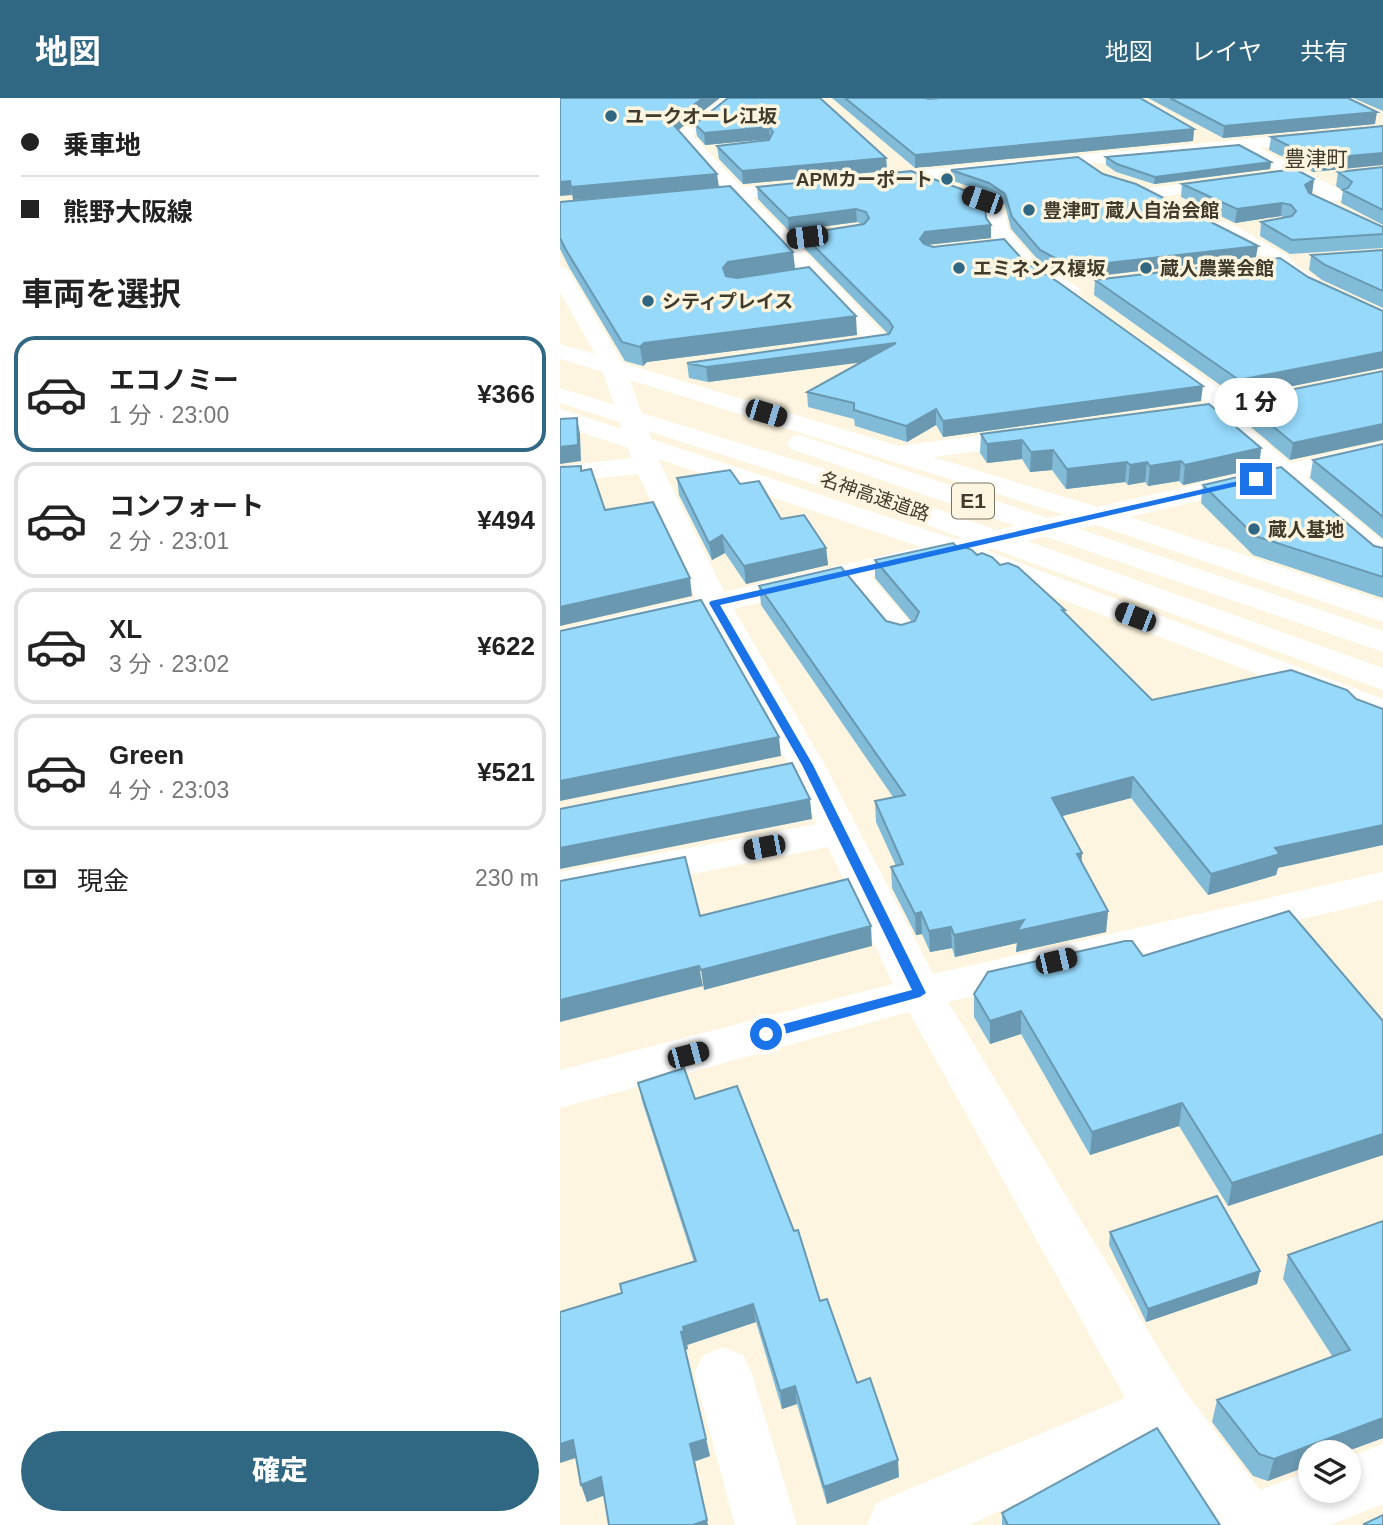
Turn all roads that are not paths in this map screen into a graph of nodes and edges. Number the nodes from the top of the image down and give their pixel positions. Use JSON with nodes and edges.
{"nodes":[{"id":1,"x":733,"y":98,"type":"edge"},
{"id":2,"x":1383,"y":131,"type":"edge"},
{"id":3,"x":1198,"y":135,"type":"edge"},
{"id":4,"x":1242,"y":145,"type":"junction"},
{"id":5,"x":1220,"y":147,"type":"junction"},
{"id":6,"x":726,"y":150,"type":"edge"},
{"id":7,"x":700,"y":153,"type":"junction"},
{"id":8,"x":1081,"y":160,"type":"junction"},
{"id":9,"x":892,"y":163,"type":"dead end"},
{"id":10,"x":911,"y":176,"type":"junction"},
{"id":11,"x":1347,"y":177,"type":"edge"},
{"id":12,"x":1109,"y":178,"type":"edge"},
{"id":13,"x":1304,"y":178,"type":"junction"},
{"id":14,"x":1263,"y":179,"type":"edge"},
{"id":15,"x":858,"y":181,"type":"edge"},
{"id":16,"x":1238,"y":182,"type":"edge"},
{"id":17,"x":831,"y":183,"type":"edge"},
{"id":18,"x":737,"y":193,"type":"junction"},
{"id":19,"x":669,"y":200,"type":"edge"},
{"id":20,"x":787,"y":215,"type":"edge"},
{"id":21,"x":761,"y":218,"type":"junction"},
{"id":22,"x":1269,"y":227,"type":"edge"},
{"id":23,"x":1232,"y":232,"type":"junction"},
{"id":24,"x":1383,"y":236,"type":"edge"},
{"id":25,"x":807,"y":237,"type":"edge"},
{"id":26,"x":782,"y":240,"type":"junction"},
{"id":27,"x":1010,"y":244,"type":"junction"},
{"id":28,"x":984,"y":246,"type":"edge"},
{"id":29,"x":1310,"y":262,"type":"edge"},
{"id":30,"x":1284,"y":264,"type":"junction"},
{"id":31,"x":1249,"y":267,"type":"edge"},
{"id":32,"x":560,"y":274,"type":"edge"},
{"id":33,"x":816,"y":275,"type":"junction"},
{"id":34,"x":790,"y":279,"type":"edge"},
{"id":35,"x":1091,"y":295,"type":"dead end"},
{"id":36,"x":1383,"y":320,"type":"edge"},
{"id":37,"x":1143,"y":345,"type":"edge"},
{"id":38,"x":560,"y":351,"type":"edge"},
{"id":39,"x":813,"y":351,"type":"edge"},
{"id":40,"x":612,"y":365,"type":"junction"},
{"id":41,"x":693,"y":368,"type":"edge"},
{"id":42,"x":560,"y":370,"type":"edge"},
{"id":43,"x":560,"y":395,"type":"edge"},
{"id":44,"x":1256,"y":403,"type":"edge"},
{"id":45,"x":1214,"y":410,"type":"junction"},
{"id":46,"x":560,"y":417,"type":"edge"},
{"id":47,"x":1056,"y":433,"type":"edge"},
{"id":48,"x":1383,"y":450,"type":"edge"},
{"id":49,"x":894,"y":453,"type":"junction"},
{"id":50,"x":643,"y":454,"type":"junction"},
{"id":51,"x":1282,"y":473,"type":"junction"},
{"id":52,"x":560,"y":474,"type":"edge"},
{"id":53,"x":1098,"y":516,"type":"junction"},
{"id":54,"x":956,"y":549,"type":"junction"},
{"id":55,"x":1383,"y":557,"type":"edge"},
{"id":56,"x":850,"y":572,"type":"junction"},
{"id":57,"x":714,"y":603,"type":"junction"},
{"id":58,"x":1383,"y":612,"type":"edge"},
{"id":59,"x":901,"y":632,"type":"edge"},
{"id":60,"x":560,"y":639,"type":"edge"},
{"id":61,"x":1383,"y":642,"type":"edge"},
{"id":62,"x":1289,"y":676,"type":"junction"},
{"id":63,"x":1383,"y":680,"type":"edge"},
{"id":64,"x":1242,"y":688,"type":"edge"},
{"id":65,"x":1383,"y":711,"type":"edge"},
{"id":66,"x":840,"y":832,"type":"junction"},
{"id":67,"x":1383,"y":886,"type":"edge"},
{"id":68,"x":560,"y":887,"type":"edge"},
{"id":69,"x":920,"y":993,"type":"junction"},
{"id":70,"x":560,"y":1089,"type":"edge"},
{"id":71,"x":723,"y":1374,"type":"dead end"},
{"id":72,"x":1163,"y":1410,"type":"junction"},
{"id":73,"x":1383,"y":1475,"type":"edge"},
{"id":74,"x":1361,"y":1483,"type":"edge"},
{"id":75,"x":1307,"y":1503,"type":"edge"},
{"id":76,"x":766,"y":1525,"type":"edge"},
{"id":77,"x":898,"y":1525,"type":"edge"},
{"id":78,"x":1249,"y":1525,"type":"edge"}],
"edges":[{"from":1,"to":7,"type":"main road"},
{"from":2,"to":4,"type":"main road"},
{"from":3,"to":5,"type":"main road"},
{"from":4,"to":5,"type":"main road"},
{"from":4,"to":13,"type":"main road"},
{"from":5,"to":8,"type":"main road"},
{"from":6,"to":7,"type":"main road"},
{"from":7,"to":18,"type":"main road"},
{"from":8,"to":10,"type":"main road"},
{"from":8,"to":12,"type":"main road"},
{"from":9,"to":10,"type":"main road"},
{"from":10,"to":15,"type":"main road"},
{"from":10,"to":27,"type":"main road"},
{"from":11,"to":13,"type":"main road"},
{"from":13,"to":14,"type":"main road"},
{"from":13,"to":24,"type":"main road"},
{"from":16,"to":23,"type":"main road"},
{"from":17,"to":18,"type":"main road"},
{"from":18,"to":19,"type":"main road"},
{"from":18,"to":21,"type":"main road"},
{"from":20,"to":21,"type":"main road"},
{"from":21,"to":26,"type":"main road"},
{"from":22,"to":23,"type":"main road"},
{"from":23,"to":30,"type":"main road"},
{"from":25,"to":26,"type":"main road"},
{"from":26,"to":33,"type":"main road"},
{"from":27,"to":28,"type":"main road"},
{"from":27,"to":35,"type":"main road"},
{"from":29,"to":30,"type":"main road"},
{"from":30,"to":31,"type":"main road"},
{"from":30,"to":36,"type":"main road"},
{"from":32,"to":40,"type":"main road"},
{"from":33,"to":34,"type":"main road"},
{"from":33,"to":39,"type":"main road"},
{"from":37,"to":45,"type":"main road"},
{"from":38,"to":40,"type":"main road"},
{"from":40,"to":41,"type":"main road"},
{"from":40,"to":49,"type":"main road"},
{"from":40,"to":50,"type":"main road"},
{"from":42,"to":61,"type":"main road","name":"名神高速道路","number":"E1"},
{"from":43,"to":63,"type":"main road","name":"名神高速道路","number":"E1"},
{"from":44,"to":45,"type":"main road"},
{"from":45,"to":51,"type":"main road"},
{"from":46,"to":50,"type":"main road"},
{"from":47,"to":49,"type":"main road"},
{"from":48,"to":51,"type":"main road"},
{"from":49,"to":53,"type":"main road"},
{"from":50,"to":52,"type":"main road"},
{"from":50,"to":54,"type":"main road"},
{"from":50,"to":57,"type":"main road"},
{"from":51,"to":53,"type":"main road"},
{"from":51,"to":55,"type":"main road"},
{"from":53,"to":54,"type":"main road"},
{"from":53,"to":58,"type":"main road"},
{"from":54,"to":56,"type":"main road"},
{"from":54,"to":62,"type":"main road"},
{"from":56,"to":57,"type":"main road"},
{"from":56,"to":59,"type":"main road"},
{"from":57,"to":60,"type":"main road"},
{"from":57,"to":66,"type":"main road"},
{"from":62,"to":64,"type":"main road"},
{"from":62,"to":65,"type":"main road"},
{"from":66,"to":68,"type":"main road"},
{"from":66,"to":69,"type":"main road"},
{"from":67,"to":69,"type":"main road"},
{"from":69,"to":70,"type":"main road"},
{"from":69,"to":72,"type":"main road"},
{"from":71,"to":76,"type":"main road"},
{"from":72,"to":77,"type":"main road"},
{"from":72,"to":78,"type":"main road"},
{"from":73,"to":74,"type":"main road"},
{"from":75,"to":78,"type":"main road"}]}
